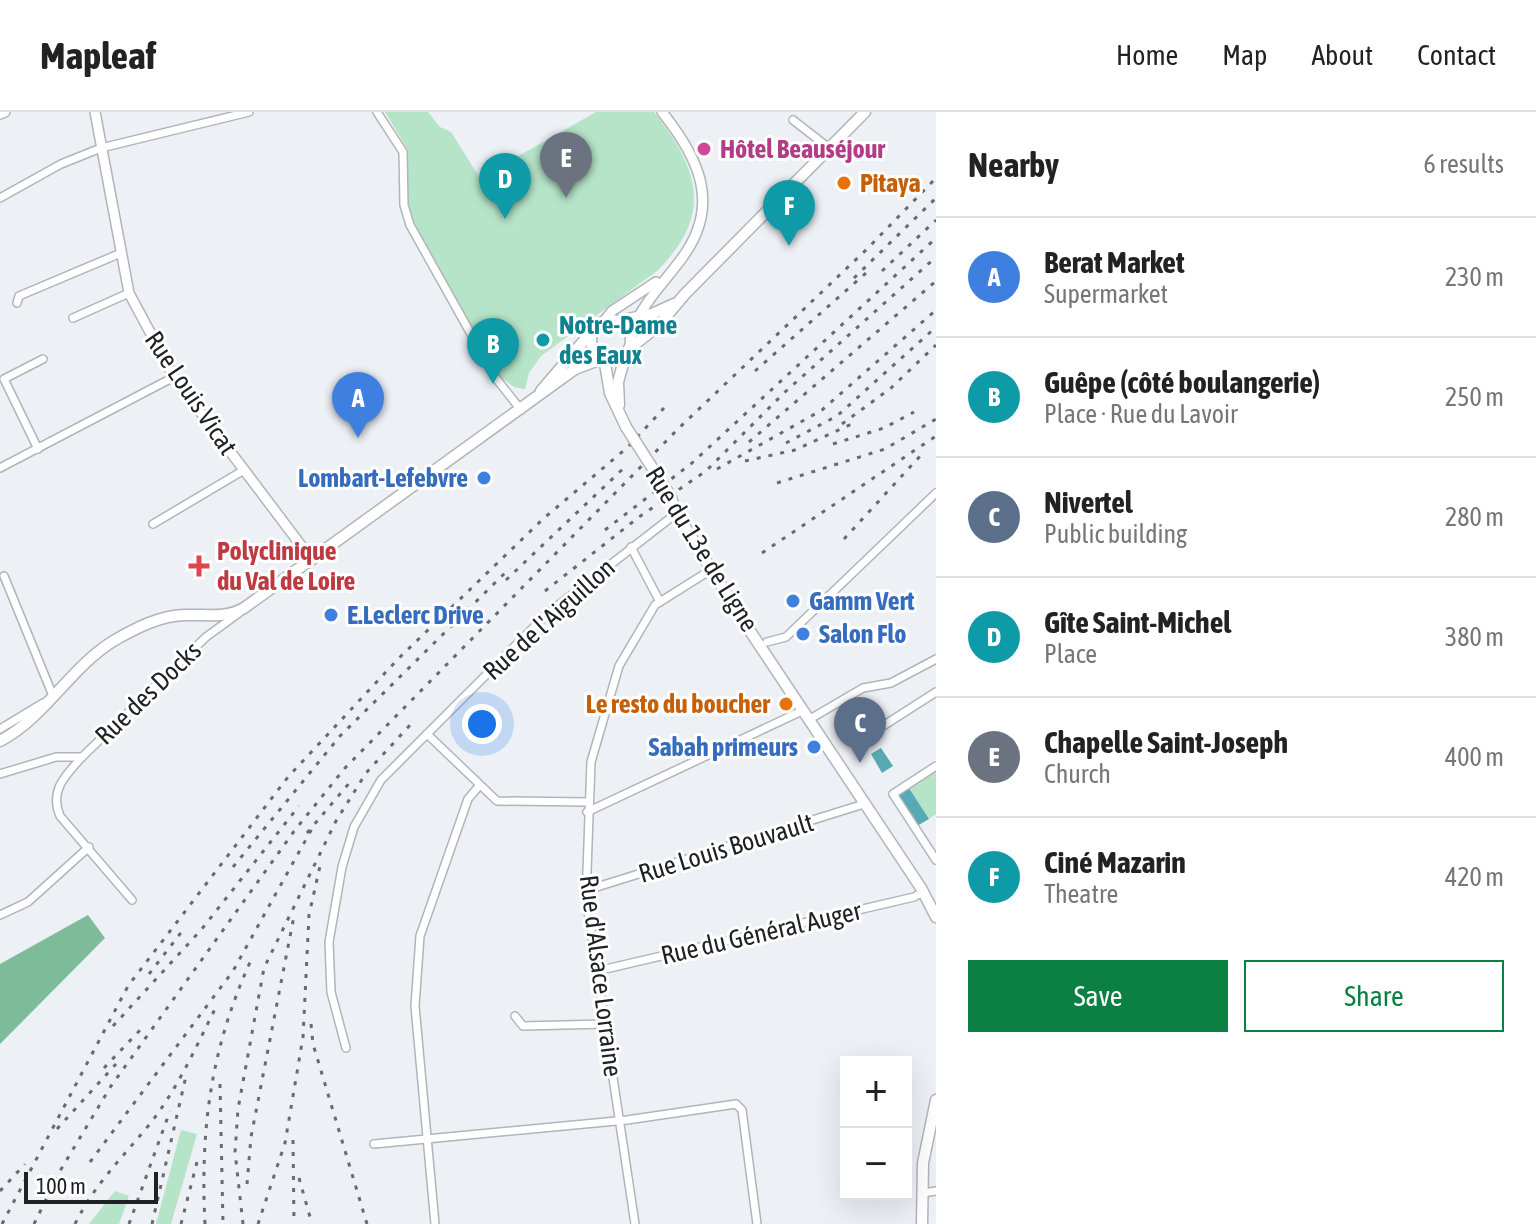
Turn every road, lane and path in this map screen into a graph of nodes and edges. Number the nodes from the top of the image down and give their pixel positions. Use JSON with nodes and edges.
{"nodes":[{"id":1,"x":95,"y":112,"type":"edge"},
{"id":2,"x":249,"y":112,"type":"edge"},
{"id":3,"x":377,"y":112,"type":"edge"},
{"id":4,"x":662,"y":112,"type":"edge"},
{"id":5,"x":865,"y":112,"type":"edge"},
{"id":6,"x":793,"y":120,"type":"dead end"},
{"id":7,"x":101,"y":148,"type":"junction"},
{"id":8,"x":829,"y":148,"type":"junction"},
{"id":9,"x":0,"y":198,"type":"edge"},
{"id":10,"x":121,"y":253,"type":"junction"},
{"id":11,"x":666,"y":276,"type":"junction"},
{"id":12,"x":129,"y":293,"type":"junction"},
{"id":13,"x":17,"y":303,"type":"dead end"},
{"id":14,"x":676,"y":303,"type":"junction"},
{"id":15,"x":73,"y":318,"type":"dead end"},
{"id":16,"x":638,"y":318,"type":"junction"},
{"id":17,"x":604,"y":321,"type":"junction"},
{"id":18,"x":618,"y":321,"type":"junction"},
{"id":19,"x":594,"y":330,"type":"junction"},
{"id":20,"x":630,"y":334,"type":"junction"},
{"id":21,"x":627,"y":351,"type":"junction"},
{"id":22,"x":604,"y":358,"type":"junction"},
{"id":23,"x":43,"y":359,"type":"dead end"},
{"id":24,"x":174,"y":377,"type":"junction"},
{"id":25,"x":525,"y":407,"type":"junction"},
{"id":26,"x":620,"y":415,"type":"junction"},
{"id":27,"x":38,"y":449,"type":"junction"},
{"id":28,"x":0,"y":468,"type":"edge"},
{"id":29,"x":244,"y":470,"type":"junction"},
{"id":30,"x":936,"y":493,"type":"edge"},
{"id":31,"x":671,"y":497,"type":"junction"},
{"id":32,"x":675,"y":511,"type":"junction"},
{"id":33,"x":153,"y":524,"type":"dead end"},
{"id":34,"x":631,"y":547,"type":"junction"},
{"id":35,"x":312,"y":560,"type":"junction"},
{"id":36,"x":710,"y":570,"type":"junction"},
{"id":37,"x":4,"y":576,"type":"dead end"},
{"id":38,"x":725,"y":585,"type":"junction"},
{"id":39,"x":660,"y":602,"type":"junction"},
{"id":40,"x":244,"y":608,"type":"junction"},
{"id":41,"x":767,"y":642,"type":"junction"},
{"id":42,"x":936,"y":659,"type":"edge"},
{"id":43,"x":786,"y":682,"type":"junction"},
{"id":44,"x":936,"y":692,"type":"edge"},
{"id":45,"x":51,"y":698,"type":"junction"},
{"id":46,"x":807,"y":715,"type":"junction"},
{"id":47,"x":0,"y":729,"type":"edge"},
{"id":48,"x":872,"y":733,"type":"dead end"},
{"id":49,"x":427,"y":734,"type":"junction"},
{"id":50,"x":0,"y":741,"type":"edge"},
{"id":51,"x":82,"y":757,"type":"junction"},
{"id":52,"x":936,"y":766,"type":"edge"},
{"id":53,"x":0,"y":774,"type":"edge"},
{"id":54,"x":479,"y":786,"type":"junction"},
{"id":55,"x":588,"y":802,"type":"junction"},
{"id":56,"x":864,"y":804,"type":"junction"},
{"id":57,"x":587,"y":812,"type":"junction"},
{"id":58,"x":89,"y":847,"type":"junction"},
{"id":59,"x":936,"y":860,"type":"edge"},
{"id":60,"x":587,"y":890,"type":"junction"},
{"id":61,"x":922,"y":890,"type":"junction"},
{"id":62,"x":132,"y":900,"type":"dead end"},
{"id":63,"x":936,"y":904,"type":"edge"},
{"id":64,"x":0,"y":915,"type":"edge"},
{"id":65,"x":936,"y":917,"type":"edge"},
{"id":66,"x":597,"y":971,"type":"junction"},
{"id":67,"x":515,"y":1016,"type":"dead end"},
{"id":68,"x":605,"y":1024,"type":"junction"},
{"id":69,"x":346,"y":1048,"type":"dead end"},
{"id":70,"x":936,"y":1100,"type":"edge"},
{"id":71,"x":933,"y":1115,"type":"edge"},
{"id":72,"x":620,"y":1120,"type":"junction"},
{"id":73,"x":427,"y":1139,"type":"junction"},
{"id":74,"x":374,"y":1144,"type":"dead end"},
{"id":75,"x":936,"y":1160,"type":"edge"},
{"id":76,"x":923,"y":1163,"type":"junction"},
{"id":77,"x":936,"y":1191,"type":"edge"},
{"id":78,"x":923,"y":1193,"type":"junction"},
{"id":79,"x":435,"y":1224,"type":"edge"},
{"id":80,"x":635,"y":1224,"type":"edge"},
{"id":81,"x":757,"y":1224,"type":"edge"},
{"id":82,"x":922,"y":1224,"type":"edge"}],
"edges":[{"from":1,"to":7,"type":"street","name":"Rue Louis Vicat"},
{"from":2,"to":7,"type":"street"},
{"from":3,"to":25,"type":"street"},
{"from":4,"to":11,"type":"street"},
{"from":5,"to":8,"type":"main road"},
{"from":6,"to":8,"type":"street"},
{"from":7,"to":9,"type":"street"},
{"from":7,"to":10,"type":"street","name":"Rue Louis Vicat"},
{"from":8,"to":14,"type":"main road"},
{"from":10,"to":12,"type":"street","name":"Rue Louis Vicat"},
{"from":10,"to":13,"type":"street"},
{"from":11,"to":16,"type":"street"},
{"from":11,"to":17,"type":"street"},
{"from":12,"to":15,"type":"street"},
{"from":12,"to":24,"type":"street","name":"Rue Louis Vicat"},
{"from":14,"to":16,"type":"main road"},
{"from":14,"to":21,"type":"main road"},
{"from":16,"to":18,"type":"main road"},
{"from":16,"to":20,"type":"street"},
{"from":17,"to":18,"type":"main road"},
{"from":17,"to":19,"type":"main road"},
{"from":18,"to":20,"type":"main road"},
{"from":19,"to":22,"type":"main road"},
{"from":19,"to":25,"type":"main road"},
{"from":20,"to":21,"type":"main road"},
{"from":21,"to":22,"type":"main road"},
{"from":21,"to":26,"type":"main road","name":"Rue du 13e de Ligne"},
{"from":22,"to":25,"type":"main road"},
{"from":22,"to":26,"type":"main road","name":"Rue du 13e de Ligne"},
{"from":23,"to":27,"type":"street"},
{"from":24,"to":27,"type":"street"},
{"from":24,"to":29,"type":"street","name":"Rue Louis Vicat"},
{"from":25,"to":35,"type":"main road"},
{"from":26,"to":31,"type":"main road","name":"Rue du 13e de Ligne","bridge":true},
{"from":27,"to":28,"type":"street"},
{"from":29,"to":33,"type":"street"},
{"from":29,"to":35,"type":"street","name":"Rue Louis Vicat"},
{"from":30,"to":41,"type":"street"},
{"from":31,"to":32,"type":"main road","name":"Rue du 13e de Ligne"},
{"from":31,"to":36,"type":"main road"},
{"from":32,"to":34,"type":"street","name":"Rue de l'Aiguillon"},
{"from":32,"to":36,"type":"main road","name":"Rue du 13e de Ligne"},
{"from":34,"to":39,"type":"street"},
{"from":34,"to":49,"type":"street","name":"Rue de l'Aiguillon"},
{"from":35,"to":40,"type":"main road"},
{"from":36,"to":38,"type":"main road","name":"Rue du 13e de Ligne"},
{"from":36,"to":39,"type":"street","name":"Rue d'Alsace Lorraine"},
{"from":37,"to":45,"type":"street"},
{"from":38,"to":41,"type":"main road","name":"Rue du 13e de Ligne"},
{"from":38,"to":43,"type":"main road","name":"Rue du 13e de Ligne"},
{"from":39,"to":55,"type":"street","name":"Rue d'Alsace Lorraine"},
{"from":40,"to":45,"type":"main road"},
{"from":40,"to":51,"type":"street","name":"Rue des Docks"},
{"from":41,"to":43,"type":"main road","name":"Rue du 13e de Ligne"},
{"from":42,"to":46,"type":"street"},
{"from":43,"to":46,"type":"main road","name":"Rue du 13e de Ligne"},
{"from":44,"to":48,"type":"street"},
{"from":45,"to":47,"type":"street"},
{"from":45,"to":50,"type":"main road"},
{"from":46,"to":56,"type":"main road","name":"Rue du 13e de Ligne"},
{"from":46,"to":57,"type":"street"},
{"from":49,"to":54,"type":"street"},
{"from":49,"to":69,"type":"street","name":"Rue de l'Aiguillon"},
{"from":51,"to":53,"type":"street","name":"Rue des Docks"},
{"from":51,"to":58,"type":"street"},
{"from":52,"to":59,"type":"street"},
{"from":54,"to":55,"type":"street"},
{"from":54,"to":73,"type":"street"},
{"from":55,"to":57,"type":"street","name":"Rue d'Alsace Lorraine"},
{"from":56,"to":60,"type":"street","name":"Rue Louis Bouvault"},
{"from":56,"to":61,"type":"main road","name":"Rue du 13e de Ligne"},
{"from":57,"to":60,"type":"street","name":"Rue d'Alsace Lorraine"},
{"from":58,"to":62,"type":"street"},
{"from":58,"to":64,"type":"street"},
{"from":60,"to":66,"type":"street","name":"Rue d'Alsace Lorraine"},
{"from":61,"to":63,"type":"main road","name":"Rue du 13e de Ligne"},
{"from":61,"to":65,"type":"main road","name":"Rue du 13e de Ligne"},
{"from":61,"to":66,"type":"street","name":"Rue du Général Auger"},
{"from":66,"to":68,"type":"street","name":"Rue d'Alsace Lorraine"},
{"from":67,"to":68,"type":"street"},
{"from":68,"to":72,"type":"street","name":"Rue d'Alsace Lorraine"},
{"from":70,"to":71,"type":"main road"},
{"from":71,"to":76,"type":"main road"},
{"from":72,"to":73,"type":"street"},
{"from":72,"to":80,"type":"street","name":"Rue d'Alsace Lorraine"},
{"from":72,"to":81,"type":"street"},
{"from":73,"to":74,"type":"street"},
{"from":73,"to":79,"type":"street"},
{"from":75,"to":76,"type":"street"},
{"from":76,"to":78,"type":"main road"},
{"from":77,"to":78,"type":"street"},
{"from":78,"to":82,"type":"main road"}]}
